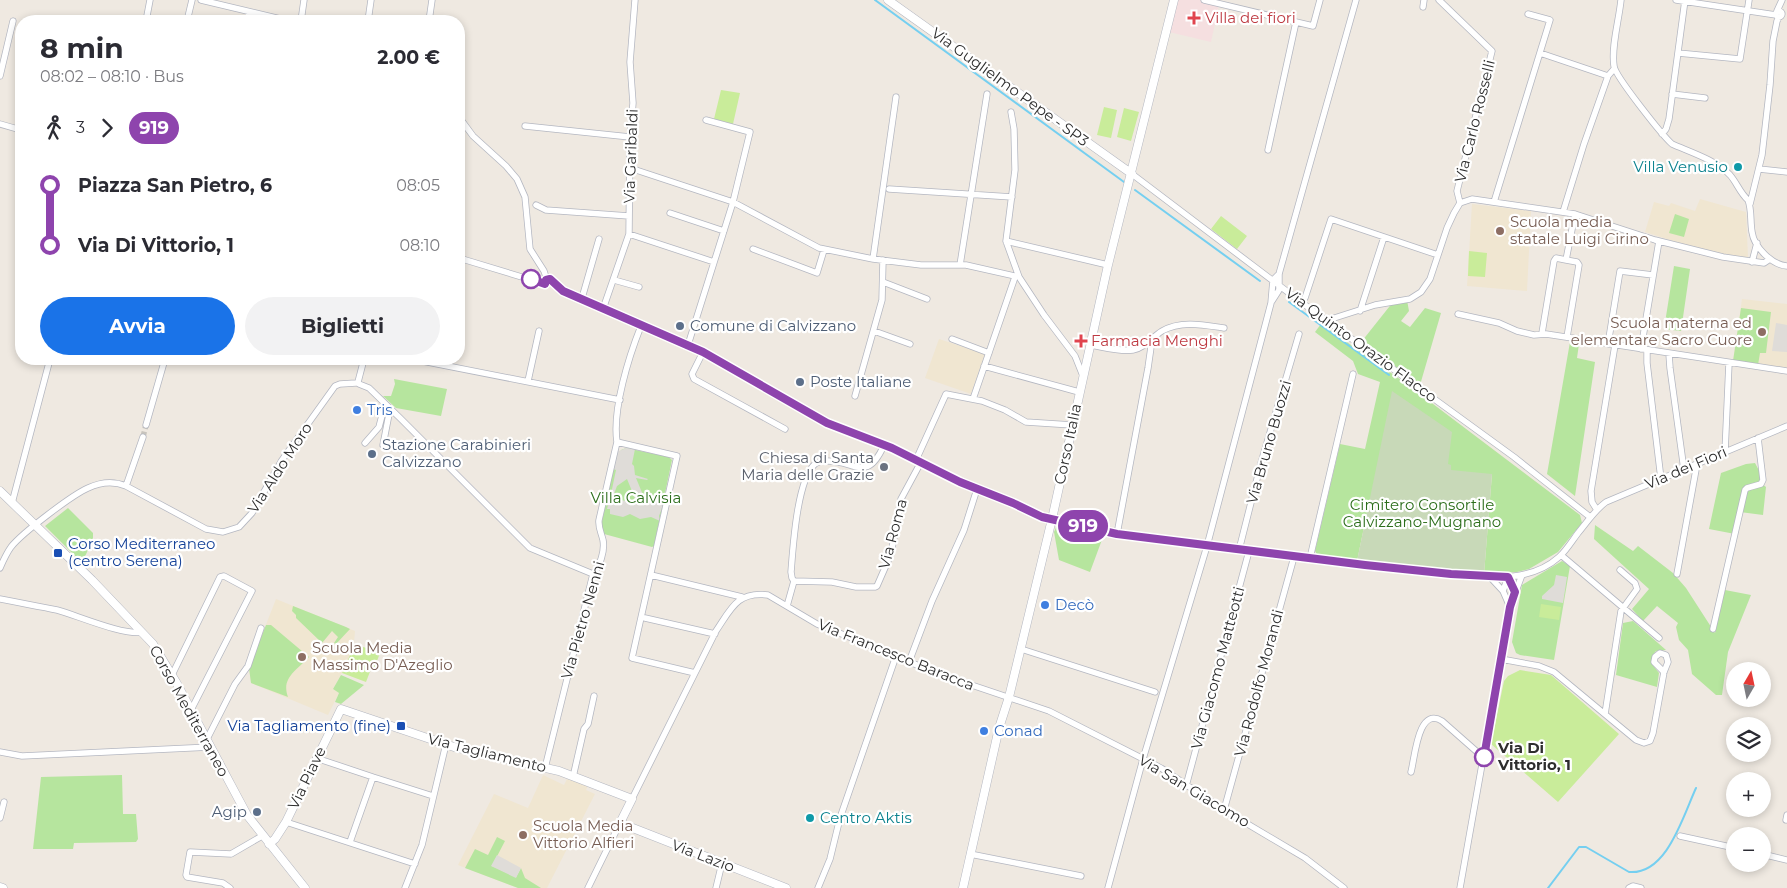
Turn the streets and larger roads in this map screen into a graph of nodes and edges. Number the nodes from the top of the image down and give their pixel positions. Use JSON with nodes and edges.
{"nodes":[{"id":1,"x":150,"y":0,"type":"edge"},
{"id":2,"x":192,"y":0,"type":"edge"},
{"id":3,"x":201,"y":0,"type":"edge"},
{"id":4,"x":304,"y":0,"type":"edge"},
{"id":5,"x":371,"y":0,"type":"edge"},
{"id":6,"x":432,"y":0,"type":"edge"},
{"id":7,"x":635,"y":0,"type":"edge"},
{"id":8,"x":888,"y":0,"type":"edge"},
{"id":9,"x":1174,"y":0,"type":"edge"},
{"id":10,"x":1204,"y":0,"type":"edge"},
{"id":11,"x":1320,"y":0,"type":"edge"},
{"id":12,"x":1356,"y":0,"type":"edge"},
{"id":13,"x":1424,"y":0,"type":"edge"},
{"id":14,"x":1439,"y":0,"type":"edge"},
{"id":15,"x":1621,"y":0,"type":"edge"},
{"id":16,"x":1676,"y":0,"type":"edge"},
{"id":17,"x":1749,"y":0,"type":"edge"},
{"id":18,"x":1782,"y":0,"type":"edge"},
{"id":19,"x":1685,"y":1,"type":"edge"},
{"id":20,"x":1423,"y":7,"type":"dead end"},
{"id":21,"x":1748,"y":10,"type":"junction"},
{"id":22,"x":249,"y":12,"type":"junction"},
{"id":23,"x":1780,"y":13,"type":"edge"},
{"id":24,"x":1528,"y":14,"type":"dead end"},
{"id":25,"x":147,"y":15,"type":"edge"},
{"id":26,"x":188,"y":15,"type":"edge"},
{"id":27,"x":248,"y":15,"type":"edge"},
{"id":28,"x":262,"y":15,"type":"edge"},
{"id":29,"x":302,"y":15,"type":"edge"},
{"id":30,"x":369,"y":15,"type":"edge"},
{"id":31,"x":430,"y":15,"type":"edge"},
{"id":32,"x":13,"y":21,"type":"dead end"},
{"id":33,"x":1296,"y":22,"type":"junction"},
{"id":34,"x":1540,"y":53,"type":"junction"},
{"id":35,"x":1678,"y":53,"type":"junction"},
{"id":36,"x":1614,"y":69,"type":"junction"},
{"id":37,"x":0,"y":76,"type":"edge"},
{"id":38,"x":1608,"y":76,"type":"junction"},
{"id":39,"x":987,"y":94,"type":"dead end"},
{"id":40,"x":1672,"y":94,"type":"junction"},
{"id":41,"x":896,"y":97,"type":"dead end"},
{"id":42,"x":1705,"y":98,"type":"dead end"},
{"id":43,"x":1011,"y":112,"type":"dead end"},
{"id":44,"x":706,"y":120,"type":"dead end"},
{"id":45,"x":0,"y":124,"type":"edge"},
{"id":46,"x":465,"y":125,"type":"edge"},
{"id":47,"x":525,"y":126,"type":"dead end"},
{"id":48,"x":15,"y":128,"type":"edge"},
{"id":49,"x":1662,"y":134,"type":"junction"},
{"id":50,"x":630,"y":137,"type":"junction"},
{"id":51,"x":1268,"y":150,"type":"dead end"},
{"id":52,"x":630,"y":168,"type":"junction"},
{"id":53,"x":1759,"y":168,"type":"junction"},
{"id":54,"x":1787,"y":172,"type":"edge"},
{"id":55,"x":1132,"y":174,"type":"junction"},
{"id":56,"x":889,"y":189,"type":"dead end"},
{"id":57,"x":971,"y":194,"type":"junction"},
{"id":58,"x":1012,"y":198,"type":"junction"},
{"id":59,"x":733,"y":202,"type":"junction"},
{"id":60,"x":1494,"y":202,"type":"junction"},
{"id":61,"x":1460,"y":203,"type":"junction"},
{"id":62,"x":1750,"y":204,"type":"junction"},
{"id":63,"x":536,"y":205,"type":"dead end"},
{"id":64,"x":1563,"y":212,"type":"junction"},
{"id":65,"x":670,"y":213,"type":"dead end"},
{"id":66,"x":1574,"y":214,"type":"junction"},
{"id":67,"x":629,"y":216,"type":"junction"},
{"id":68,"x":724,"y":231,"type":"junction"},
{"id":69,"x":629,"y":234,"type":"junction"},
{"id":70,"x":1384,"y":236,"type":"junction"},
{"id":71,"x":599,"y":239,"type":"dead end"},
{"id":72,"x":1006,"y":241,"type":"junction"},
{"id":73,"x":1659,"y":241,"type":"junction"},
{"id":74,"x":1757,"y":243,"type":"junction"},
{"id":75,"x":753,"y":249,"type":"dead end"},
{"id":76,"x":824,"y":250,"type":"junction"},
{"id":77,"x":1438,"y":255,"type":"junction"},
{"id":78,"x":873,"y":259,"type":"junction"},
{"id":79,"x":1770,"y":259,"type":"junction"},
{"id":80,"x":465,"y":260,"type":"edge"},
{"id":81,"x":883,"y":260,"type":"junction"},
{"id":82,"x":1566,"y":260,"type":"junction"},
{"id":83,"x":714,"y":262,"type":"junction"},
{"id":84,"x":1749,"y":262,"type":"junction"},
{"id":85,"x":960,"y":265,"type":"junction"},
{"id":86,"x":1108,"y":265,"type":"junction"},
{"id":87,"x":1787,"y":266,"type":"edge"},
{"id":88,"x":1279,"y":274,"type":"junction"},
{"id":89,"x":1653,"y":276,"type":"junction"},
{"id":90,"x":1017,"y":277,"type":"junction"},
{"id":91,"x":614,"y":280,"type":"junction"},
{"id":92,"x":1273,"y":280,"type":"junction"},
{"id":93,"x":548,"y":282,"type":"junction"},
{"id":94,"x":882,"y":282,"type":"junction"},
{"id":95,"x":1280,"y":285,"type":"junction"},
{"id":96,"x":639,"y":287,"type":"dead end"},
{"id":97,"x":1290,"y":293,"type":"junction"},
{"id":98,"x":582,"y":298,"type":"junction"},
{"id":99,"x":1273,"y":298,"type":"junction"},
{"id":100,"x":927,"y":299,"type":"dead end"},
{"id":101,"x":1301,"y":302,"type":"junction"},
{"id":102,"x":603,"y":309,"type":"junction"},
{"id":103,"x":1360,"y":311,"type":"junction"},
{"id":104,"x":1458,"y":314,"type":"dead end"},
{"id":105,"x":1328,"y":320,"type":"junction"},
{"id":106,"x":641,"y":326,"type":"junction"},
{"id":107,"x":1224,"y":328,"type":"dead end"},
{"id":108,"x":539,"y":331,"type":"dead end"},
{"id":109,"x":874,"y":331,"type":"junction"},
{"id":110,"x":1542,"y":333,"type":"junction"},
{"id":111,"x":1300,"y":334,"type":"dead end"},
{"id":112,"x":1567,"y":337,"type":"junction"},
{"id":113,"x":952,"y":339,"type":"dead end"},
{"id":114,"x":1152,"y":340,"type":"junction"},
{"id":115,"x":910,"y":344,"type":"dead end"},
{"id":116,"x":1608,"y":344,"type":"junction"},
{"id":117,"x":688,"y":345,"type":"junction"},
{"id":118,"x":1090,"y":345,"type":"junction"},
{"id":119,"x":1615,"y":345,"type":"junction"},
{"id":120,"x":1644,"y":350,"type":"junction"},
{"id":121,"x":703,"y":352,"type":"junction"},
{"id":122,"x":989,"y":353,"type":"junction"},
{"id":123,"x":1669,"y":354,"type":"junction"},
{"id":124,"x":1729,"y":363,"type":"junction"},
{"id":125,"x":48,"y":365,"type":"edge"},
{"id":126,"x":164,"y":365,"type":"edge"},
{"id":127,"x":362,"y":365,"type":"edge"},
{"id":128,"x":450,"y":365,"type":"edge"},
{"id":129,"x":984,"y":366,"type":"junction"},
{"id":130,"x":1787,"y":371,"type":"edge"},
{"id":131,"x":1353,"y":374,"type":"dead end"},
{"id":132,"x":1083,"y":376,"type":"junction"},
{"id":133,"x":528,"y":381,"type":"junction"},
{"id":134,"x":358,"y":383,"type":"junction"},
{"id":135,"x":1079,"y":392,"type":"junction"},
{"id":136,"x":855,"y":396,"type":"dead end"},
{"id":137,"x":974,"y":399,"type":"junction"},
{"id":138,"x":620,"y":400,"type":"junction"},
{"id":139,"x":388,"y":406,"type":"junction"},
{"id":140,"x":146,"y":425,"type":"tunnel mouth"},
{"id":141,"x":1072,"y":426,"type":"junction"},
{"id":142,"x":1787,"y":426,"type":"edge"},
{"id":143,"x":785,"y":429,"type":"dead end"},
{"id":144,"x":143,"y":436,"type":"tunnel mouth"},
{"id":145,"x":1758,"y":438,"type":"junction"},
{"id":146,"x":616,"y":442,"type":"junction"},
{"id":147,"x":365,"y":443,"type":"dead end"},
{"id":148,"x":383,"y":445,"type":"dead end"},
{"id":149,"x":884,"y":445,"type":"junction"},
{"id":150,"x":1725,"y":452,"type":"junction"},
{"id":151,"x":919,"y":461,"type":"junction"},
{"id":152,"x":1697,"y":464,"type":"junction"},
{"id":153,"x":1684,"y":470,"type":"junction"},
{"id":154,"x":1661,"y":479,"type":"junction"},
{"id":155,"x":126,"y":486,"type":"junction"},
{"id":156,"x":977,"y":489,"type":"junction"},
{"id":157,"x":0,"y":491,"type":"edge"},
{"id":158,"x":12,"y":503,"type":"junction"},
{"id":159,"x":1597,"y":510,"type":"junction"},
{"id":160,"x":1590,"y":517,"type":"junction"},
{"id":161,"x":1052,"y":519,"type":"junction"},
{"id":162,"x":35,"y":525,"type":"junction"},
{"id":163,"x":1117,"y":534,"type":"junction"},
{"id":164,"x":1207,"y":546,"type":"junction"},
{"id":165,"x":1239,"y":550,"type":"junction"},
{"id":166,"x":1250,"y":551,"type":"junction"},
{"id":167,"x":1561,"y":555,"type":"junction"},
{"id":168,"x":1294,"y":557,"type":"junction"},
{"id":169,"x":1310,"y":558,"type":"junction"},
{"id":170,"x":0,"y":568,"type":"edge"},
{"id":171,"x":1620,"y":570,"type":"dead end"},
{"id":172,"x":593,"y":574,"type":"junction"},
{"id":173,"x":1677,"y":574,"type":"dead end"},
{"id":174,"x":651,"y":575,"type":"junction"},
{"id":175,"x":1522,"y":575,"type":"junction"},
{"id":176,"x":1490,"y":577,"type":"junction"},
{"id":177,"x":1508,"y":577,"type":"junction"},
{"id":178,"x":794,"y":580,"type":"junction"},
{"id":179,"x":1503,"y":591,"type":"junction"},
{"id":180,"x":1515,"y":592,"type":"junction"},
{"id":181,"x":742,"y":597,"type":"junction"},
{"id":182,"x":0,"y":599,"type":"edge"},
{"id":183,"x":787,"y":606,"type":"junction"},
{"id":184,"x":1510,"y":607,"type":"junction"},
{"id":185,"x":1623,"y":608,"type":"junction"},
{"id":186,"x":643,"y":616,"type":"junction"},
{"id":187,"x":261,"y":628,"type":"dead end"},
{"id":188,"x":1713,"y":629,"type":"dead end"},
{"id":189,"x":142,"y":632,"type":"junction"},
{"id":190,"x":714,"y":634,"type":"junction"},
{"id":191,"x":1659,"y":638,"type":"dead end"},
{"id":192,"x":1021,"y":649,"type":"junction"},
{"id":193,"x":896,"y":656,"type":"junction"},
{"id":194,"x":1502,"y":659,"type":"junction"},
{"id":195,"x":909,"y":662,"type":"junction"},
{"id":196,"x":1664,"y":672,"type":"dead end"},
{"id":197,"x":695,"y":673,"type":"junction"},
{"id":198,"x":172,"y":675,"type":"junction"},
{"id":199,"x":1155,"y":692,"type":"dead end"},
{"id":200,"x":594,"y":696,"type":"dead end"},
{"id":201,"x":1009,"y":697,"type":"junction"},
{"id":202,"x":341,"y":709,"type":"joint"},
{"id":203,"x":191,"y":710,"type":"junction"},
{"id":204,"x":1605,"y":714,"type":"junction"},
{"id":205,"x":207,"y":739,"type":"junction"},
{"id":206,"x":446,"y":744,"type":"junction"},
{"id":207,"x":211,"y":747,"type":"junction"},
{"id":208,"x":0,"y":752,"type":"edge"},
{"id":209,"x":316,"y":758,"type":"junction"},
{"id":210,"x":1484,"y":758,"type":"junction"},
{"id":211,"x":1143,"y":759,"type":"junction"},
{"id":212,"x":545,"y":768,"type":"junction"},
{"id":213,"x":1411,"y":772,"type":"dead end"},
{"id":214,"x":373,"y":777,"type":"junction"},
{"id":215,"x":574,"y":777,"type":"junction"},
{"id":216,"x":1186,"y":786,"type":"junction"},
{"id":217,"x":433,"y":796,"type":"junction"},
{"id":218,"x":632,"y":799,"type":"junction"},
{"id":219,"x":4,"y":802,"type":"dead end"},
{"id":220,"x":1224,"y":810,"type":"junction"},
{"id":221,"x":0,"y":818,"type":"edge"},
{"id":222,"x":286,"y":822,"type":"junction"},
{"id":223,"x":620,"y":823,"type":"junction"},
{"id":224,"x":262,"y":836,"type":"junction"},
{"id":225,"x":1680,"y":836,"type":"dead end"},
{"id":226,"x":350,"y":842,"type":"junction"},
{"id":227,"x":269,"y":844,"type":"junction"},
{"id":228,"x":1726,"y":846,"type":"edge"},
{"id":229,"x":970,"y":854,"type":"junction"},
{"id":230,"x":1771,"y":856,"type":"edge"},
{"id":231,"x":1787,"y":860,"type":"edge"},
{"id":232,"x":722,"y":863,"type":"junction"},
{"id":233,"x":415,"y":864,"type":"junction"},
{"id":234,"x":1081,"y":876,"type":"dead end"},
{"id":235,"x":230,"y":888,"type":"edge"},
{"id":236,"x":305,"y":888,"type":"edge"},
{"id":237,"x":405,"y":888,"type":"edge"},
{"id":238,"x":588,"y":888,"type":"edge"},
{"id":239,"x":716,"y":888,"type":"edge"},
{"id":240,"x":786,"y":888,"type":"edge"},
{"id":241,"x":818,"y":888,"type":"edge"},
{"id":242,"x":963,"y":888,"type":"edge"},
{"id":243,"x":1108,"y":888,"type":"edge"},
{"id":244,"x":1344,"y":888,"type":"edge"},
{"id":245,"x":1460,"y":888,"type":"edge"},
{"id":246,"x":1629,"y":888,"type":"edge"},
{"id":247,"x":1641,"y":888,"type":"edge"}],
"edges":[{"from":1,"to":25,"type":"street"},
{"from":2,"to":26,"type":"street"},
{"from":3,"to":22,"type":"street"},
{"from":4,"to":29,"type":"street"},
{"from":5,"to":30,"type":"street"},
{"from":6,"to":31,"type":"street"},
{"from":7,"to":50,"type":"street","name":"Via Garibaldi"},
{"from":8,"to":55,"type":"street","name":"Via Guglielmo Pepe - SP3"},
{"from":9,"to":55,"type":"street","name":"Corso Italia"},
{"from":10,"to":33,"type":"street"},
{"from":11,"to":33,"type":"street"},
{"from":12,"to":88,"type":"street"},
{"from":13,"to":20,"type":"street"},
{"from":14,"to":61,"type":"street","name":"Via Carlo Rosselli"},
{"from":15,"to":36,"type":"street"},
{"from":16,"to":19,"type":"street"},
{"from":17,"to":21,"type":"street"},
{"from":18,"to":23,"type":"street"},
{"from":19,"to":21,"type":"street"},
{"from":19,"to":35,"type":"street"},
{"from":21,"to":23,"type":"street"},
{"from":21,"to":35,"type":"street"},
{"from":22,"to":27,"type":"street"},
{"from":22,"to":28,"type":"street"},
{"from":23,"to":53,"type":"street"},
{"from":24,"to":34,"type":"street"},
{"from":32,"to":37,"type":"street"},
{"from":33,"to":51,"type":"street"},
{"from":34,"to":38,"type":"street"},
{"from":34,"to":60,"type":"street"},
{"from":35,"to":40,"type":"street"},
{"from":36,"to":38,"type":"street"},
{"from":36,"to":49,"type":"street"},
{"from":38,"to":64,"type":"street"},
{"from":39,"to":57,"type":"street"},
{"from":40,"to":42,"type":"street"},
{"from":40,"to":49,"type":"street"},
{"from":41,"to":78,"type":"street"},
{"from":43,"to":58,"type":"street"},
{"from":44,"to":59,"type":"street"},
{"from":45,"to":48,"type":"street"},
{"from":46,"to":93,"type":"street"},
{"from":47,"to":50,"type":"street"},
{"from":49,"to":62,"type":"street"},
{"from":50,"to":52,"type":"street","name":"Via Garibaldi"},
{"from":52,"to":59,"type":"street"},
{"from":52,"to":67,"type":"street","name":"Via Garibaldi"},
{"from":53,"to":54,"type":"street"},
{"from":53,"to":62,"type":"street"},
{"from":55,"to":86,"type":"street","name":"Corso Italia"},
{"from":55,"to":92,"type":"street","name":"Via Quinto Orazio Flacco"},
{"from":56,"to":57,"type":"street"},
{"from":57,"to":58,"type":"street"},
{"from":57,"to":85,"type":"street"},
{"from":58,"to":72,"type":"street"},
{"from":59,"to":68,"type":"street"},
{"from":59,"to":76,"type":"street"},
{"from":60,"to":61,"type":"street"},
{"from":60,"to":64,"type":"street"},
{"from":61,"to":77,"type":"street"},
{"from":62,"to":74,"type":"street"},
{"from":63,"to":67,"type":"street"},
{"from":64,"to":66,"type":"street"},
{"from":65,"to":68,"type":"street"},
{"from":66,"to":73,"type":"street"},
{"from":66,"to":82,"type":"street"},
{"from":67,"to":69,"type":"street","name":"Via Garibaldi"},
{"from":68,"to":83,"type":"street"},
{"from":69,"to":83,"type":"street"},
{"from":69,"to":91,"type":"street","name":"Via Garibaldi"},
{"from":70,"to":77,"type":"street"},
{"from":70,"to":101,"type":"street"},
{"from":70,"to":103,"type":"street"},
{"from":71,"to":98,"type":"street"},
{"from":72,"to":86,"type":"street"},
{"from":72,"to":90,"type":"street"},
{"from":73,"to":84,"type":"street"},
{"from":73,"to":89,"type":"street"},
{"from":74,"to":79,"type":"street"},
{"from":74,"to":84,"type":"street"},
{"from":75,"to":76,"type":"street"},
{"from":76,"to":78,"type":"street"},
{"from":77,"to":103,"type":"street"},
{"from":78,"to":81,"type":"street"},
{"from":79,"to":84,"type":"street"},
{"from":79,"to":87,"type":"street"},
{"from":80,"to":93,"type":"street"},
{"from":81,"to":85,"type":"street"},
{"from":81,"to":94,"type":"street"},
{"from":82,"to":110,"type":"street"},
{"from":82,"to":112,"type":"street"},
{"from":83,"to":117,"type":"street"},
{"from":85,"to":90,"type":"street"},
{"from":86,"to":118,"type":"street","name":"Corso Italia"},
{"from":88,"to":92,"type":"street"},
{"from":88,"to":95,"type":"street"},
{"from":89,"to":116,"type":"street"},
{"from":89,"to":120,"type":"street"},
{"from":90,"to":122,"type":"street"},
{"from":90,"to":132,"type":"street"},
{"from":91,"to":96,"type":"street"},
{"from":91,"to":102,"type":"street","name":"Via Garibaldi"},
{"from":92,"to":95,"type":"street","name":"Via Quinto Orazio Flacco"},
{"from":92,"to":99,"type":"street"},
{"from":93,"to":98,"type":"street"},
{"from":94,"to":100,"type":"street"},
{"from":94,"to":109,"type":"street"},
{"from":95,"to":97,"type":"street","name":"Via Quinto Orazio Flacco"},
{"from":95,"to":99,"type":"street"},
{"from":97,"to":99,"type":"street"},
{"from":97,"to":101,"type":"street","name":"Via Quinto Orazio Flacco"},
{"from":98,"to":102,"type":"street"},
{"from":99,"to":164,"type":"street"},
{"from":101,"to":105,"type":"street","name":"Via Quinto Orazio Flacco"},
{"from":102,"to":106,"type":"street"},
{"from":103,"to":105,"type":"street"},
{"from":104,"to":110,"type":"street"},
{"from":105,"to":160,"type":"street","name":"Via Quinto Orazio Flacco"},
{"from":106,"to":117,"type":"street"},
{"from":106,"to":138,"type":"street","name":"Via Pietro Nenni"},
{"from":107,"to":114,"type":"street"},
{"from":108,"to":133,"type":"street"},
{"from":109,"to":115,"type":"street"},
{"from":109,"to":136,"type":"street"},
{"from":110,"to":112,"type":"street"},
{"from":111,"to":165,"type":"street","name":"Via Bruno Buozzi"},
{"from":112,"to":116,"type":"street"},
{"from":113,"to":122,"type":"street"},
{"from":114,"to":118,"type":"street"},
{"from":114,"to":163,"type":"street"},
{"from":116,"to":119,"type":"street"},
{"from":117,"to":121,"type":"street"},
{"from":118,"to":132,"type":"street","name":"Corso Italia"},
{"from":119,"to":120,"type":"street"},
{"from":119,"to":159,"type":"street"},
{"from":120,"to":123,"type":"street"},
{"from":120,"to":154,"type":"street"},
{"from":121,"to":143,"type":"street"},
{"from":121,"to":149,"type":"street"},
{"from":122,"to":129,"type":"street"},
{"from":123,"to":124,"type":"street"},
{"from":123,"to":153,"type":"street"},
{"from":124,"to":130,"type":"street"},
{"from":124,"to":150,"type":"street"},
{"from":125,"to":158,"type":"street"},
{"from":126,"to":140,"type":"street"},
{"from":127,"to":134,"type":"street"},
{"from":128,"to":133,"type":"street"},
{"from":129,"to":135,"type":"street"},
{"from":129,"to":137,"type":"street"},
{"from":131,"to":169,"type":"street"},
{"from":132,"to":135,"type":"street","name":"Corso Italia"},
{"from":133,"to":138,"type":"street"},
{"from":134,"to":139,"type":"street"},
{"from":134,"to":155,"type":"street","name":"Via Aldo Moro"},
{"from":135,"to":141,"type":"street","name":"Corso Italia"},
{"from":137,"to":141,"type":"street"},
{"from":137,"to":151,"type":"street"},
{"from":138,"to":146,"type":"street","name":"Via Pietro Nenni"},
{"from":139,"to":147,"type":"street"},
{"from":139,"to":148,"type":"street"},
{"from":139,"to":172,"type":"street"},
{"from":141,"to":161,"type":"street","name":"Corso Italia"},
{"from":142,"to":145,"type":"street","name":"Via dei Fiori"},
{"from":144,"to":155,"type":"street"},
{"from":145,"to":150,"type":"street","name":"Via dei Fiori"},
{"from":145,"to":188,"type":"street"},
{"from":146,"to":172,"type":"street","name":"Via Pietro Nenni"},
{"from":146,"to":174,"type":"street"},
{"from":149,"to":151,"type":"street"},
{"from":149,"to":178,"type":"street"},
{"from":150,"to":152,"type":"street","name":"Via dei Fiori"},
{"from":151,"to":156,"type":"street"},
{"from":151,"to":178,"type":"street","name":"Via Roma"},
{"from":152,"to":153,"type":"street","name":"Via dei Fiori"},
{"from":152,"to":173,"type":"street"},
{"from":153,"to":154,"type":"street","name":"Via dei Fiori"},
{"from":154,"to":159,"type":"street","name":"Via dei Fiori"},
{"from":155,"to":162,"type":"street","name":"Via Aldo Moro"},
{"from":156,"to":161,"type":"street"},
{"from":156,"to":195,"type":"street"},
{"from":157,"to":158,"type":"street","name":"Corso Mediterraneo"},
{"from":158,"to":162,"type":"street","name":"Corso Mediterraneo"},
{"from":159,"to":160,"type":"street","name":"Via dei Fiori"},
{"from":160,"to":167,"type":"street","name":"Via dei Fiori"},
{"from":161,"to":163,"type":"street"},
{"from":161,"to":192,"type":"street","name":"Corso Italia"},
{"from":162,"to":170,"type":"street","name":"Via Aldo Moro"},
{"from":162,"to":189,"type":"street","name":"Corso Mediterraneo"},
{"from":163,"to":164,"type":"street"},
{"from":164,"to":165,"type":"street"},
{"from":164,"to":211,"type":"street"},
{"from":165,"to":166,"type":"street"},
{"from":166,"to":168,"type":"street"},
{"from":166,"to":216,"type":"street","name":"Via Giacomo Matteotti"},
{"from":167,"to":175,"type":"street"},
{"from":167,"to":185,"type":"street"},
{"from":168,"to":169,"type":"street"},
{"from":168,"to":220,"type":"street","name":"Via Rodolfo Morandi"},
{"from":169,"to":176,"type":"street"},
{"from":171,"to":185,"type":"street"},
{"from":172,"to":212,"type":"street","name":"Via Pietro Nenni"},
{"from":174,"to":181,"type":"street","name":"Via Francesco Baracca"},
{"from":174,"to":186,"type":"street"},
{"from":175,"to":177,"type":"street"},
{"from":175,"to":180,"type":"street"},
{"from":176,"to":177,"type":"street"},
{"from":176,"to":179,"type":"street"},
{"from":177,"to":179,"type":"street"},
{"from":177,"to":180,"type":"street"},
{"from":178,"to":183,"type":"street"},
{"from":179,"to":184,"type":"street"},
{"from":180,"to":184,"type":"street"},
{"from":181,"to":183,"type":"street","name":"Via Francesco Baracca"},
{"from":181,"to":190,"type":"street"},
{"from":182,"to":189,"type":"street"},
{"from":183,"to":193,"type":"street","name":"Via Francesco Baracca"},
{"from":184,"to":194,"type":"street"},
{"from":185,"to":191,"type":"street"},
{"from":185,"to":204,"type":"street"},
{"from":186,"to":190,"type":"street"},
{"from":186,"to":197,"type":"street"},
{"from":187,"to":205,"type":"street"},
{"from":189,"to":198,"type":"street","name":"Corso Mediterraneo"},
{"from":190,"to":197,"type":"street"},
{"from":192,"to":199,"type":"street"},
{"from":192,"to":201,"type":"street","name":"Corso Italia"},
{"from":193,"to":195,"type":"street","name":"Via Francesco Baracca"},
{"from":193,"to":241,"type":"street"},
{"from":194,"to":204,"type":"street"},
{"from":194,"to":210,"type":"street"},
{"from":195,"to":201,"type":"street","name":"Via Francesco Baracca"},
{"from":196,"to":204,"type":"street"},
{"from":197,"to":218,"type":"street"},
{"from":198,"to":203,"type":"street","name":"Corso Mediterraneo"},
{"from":198,"to":203,"type":"street"},
{"from":200,"to":215,"type":"street"},
{"from":201,"to":211,"type":"street","name":"Via San Giacomo"},
{"from":201,"to":229,"type":"street","name":"Corso Italia"},
{"from":202,"to":206,"type":"street","name":"Via Tagliamento"},
{"from":202,"to":209,"type":"street","name":"Via Piave"},
{"from":203,"to":205,"type":"street","name":"Corso Mediterraneo"},
{"from":205,"to":207,"type":"street","name":"Corso Mediterraneo"},
{"from":206,"to":212,"type":"street","name":"Via Tagliamento"},
{"from":206,"to":217,"type":"street"},
{"from":207,"to":208,"type":"street"},
{"from":207,"to":224,"type":"street","name":"Corso Mediterraneo"},
{"from":209,"to":214,"type":"street"},
{"from":209,"to":222,"type":"street","name":"Via Piave"},
{"from":210,"to":213,"type":"street"},
{"from":210,"to":245,"type":"street"},
{"from":211,"to":216,"type":"street","name":"Via San Giacomo"},
{"from":211,"to":243,"type":"street"},
{"from":212,"to":215,"type":"street","name":"Via Tagliamento"},
{"from":214,"to":217,"type":"street"},
{"from":214,"to":226,"type":"street"},
{"from":215,"to":218,"type":"street","name":"Via Tagliamento"},
{"from":216,"to":220,"type":"street","name":"Via San Giacomo"},
{"from":217,"to":233,"type":"street"},
{"from":218,"to":223,"type":"street"},
{"from":219,"to":221,"type":"street"},
{"from":220,"to":244,"type":"street","name":"Via San Giacomo"},
{"from":222,"to":226,"type":"street"},
{"from":222,"to":227,"type":"street","name":"Via Piave"},
{"from":223,"to":232,"type":"street","name":"Via Lazio"},
{"from":223,"to":238,"type":"street"},
{"from":224,"to":227,"type":"street","name":"Corso Mediterraneo"},
{"from":224,"to":235,"type":"street"},
{"from":225,"to":228,"type":"street"},
{"from":226,"to":233,"type":"street"},
{"from":227,"to":236,"type":"street","name":"Corso Mediterraneo"},
{"from":229,"to":234,"type":"street"},
{"from":229,"to":242,"type":"street","name":"Corso Italia"},
{"from":230,"to":231,"type":"street"},
{"from":232,"to":239,"type":"street"},
{"from":232,"to":240,"type":"street","name":"Via Lazio"},
{"from":233,"to":237,"type":"street"},
{"from":246,"to":247,"type":"street"}]}
